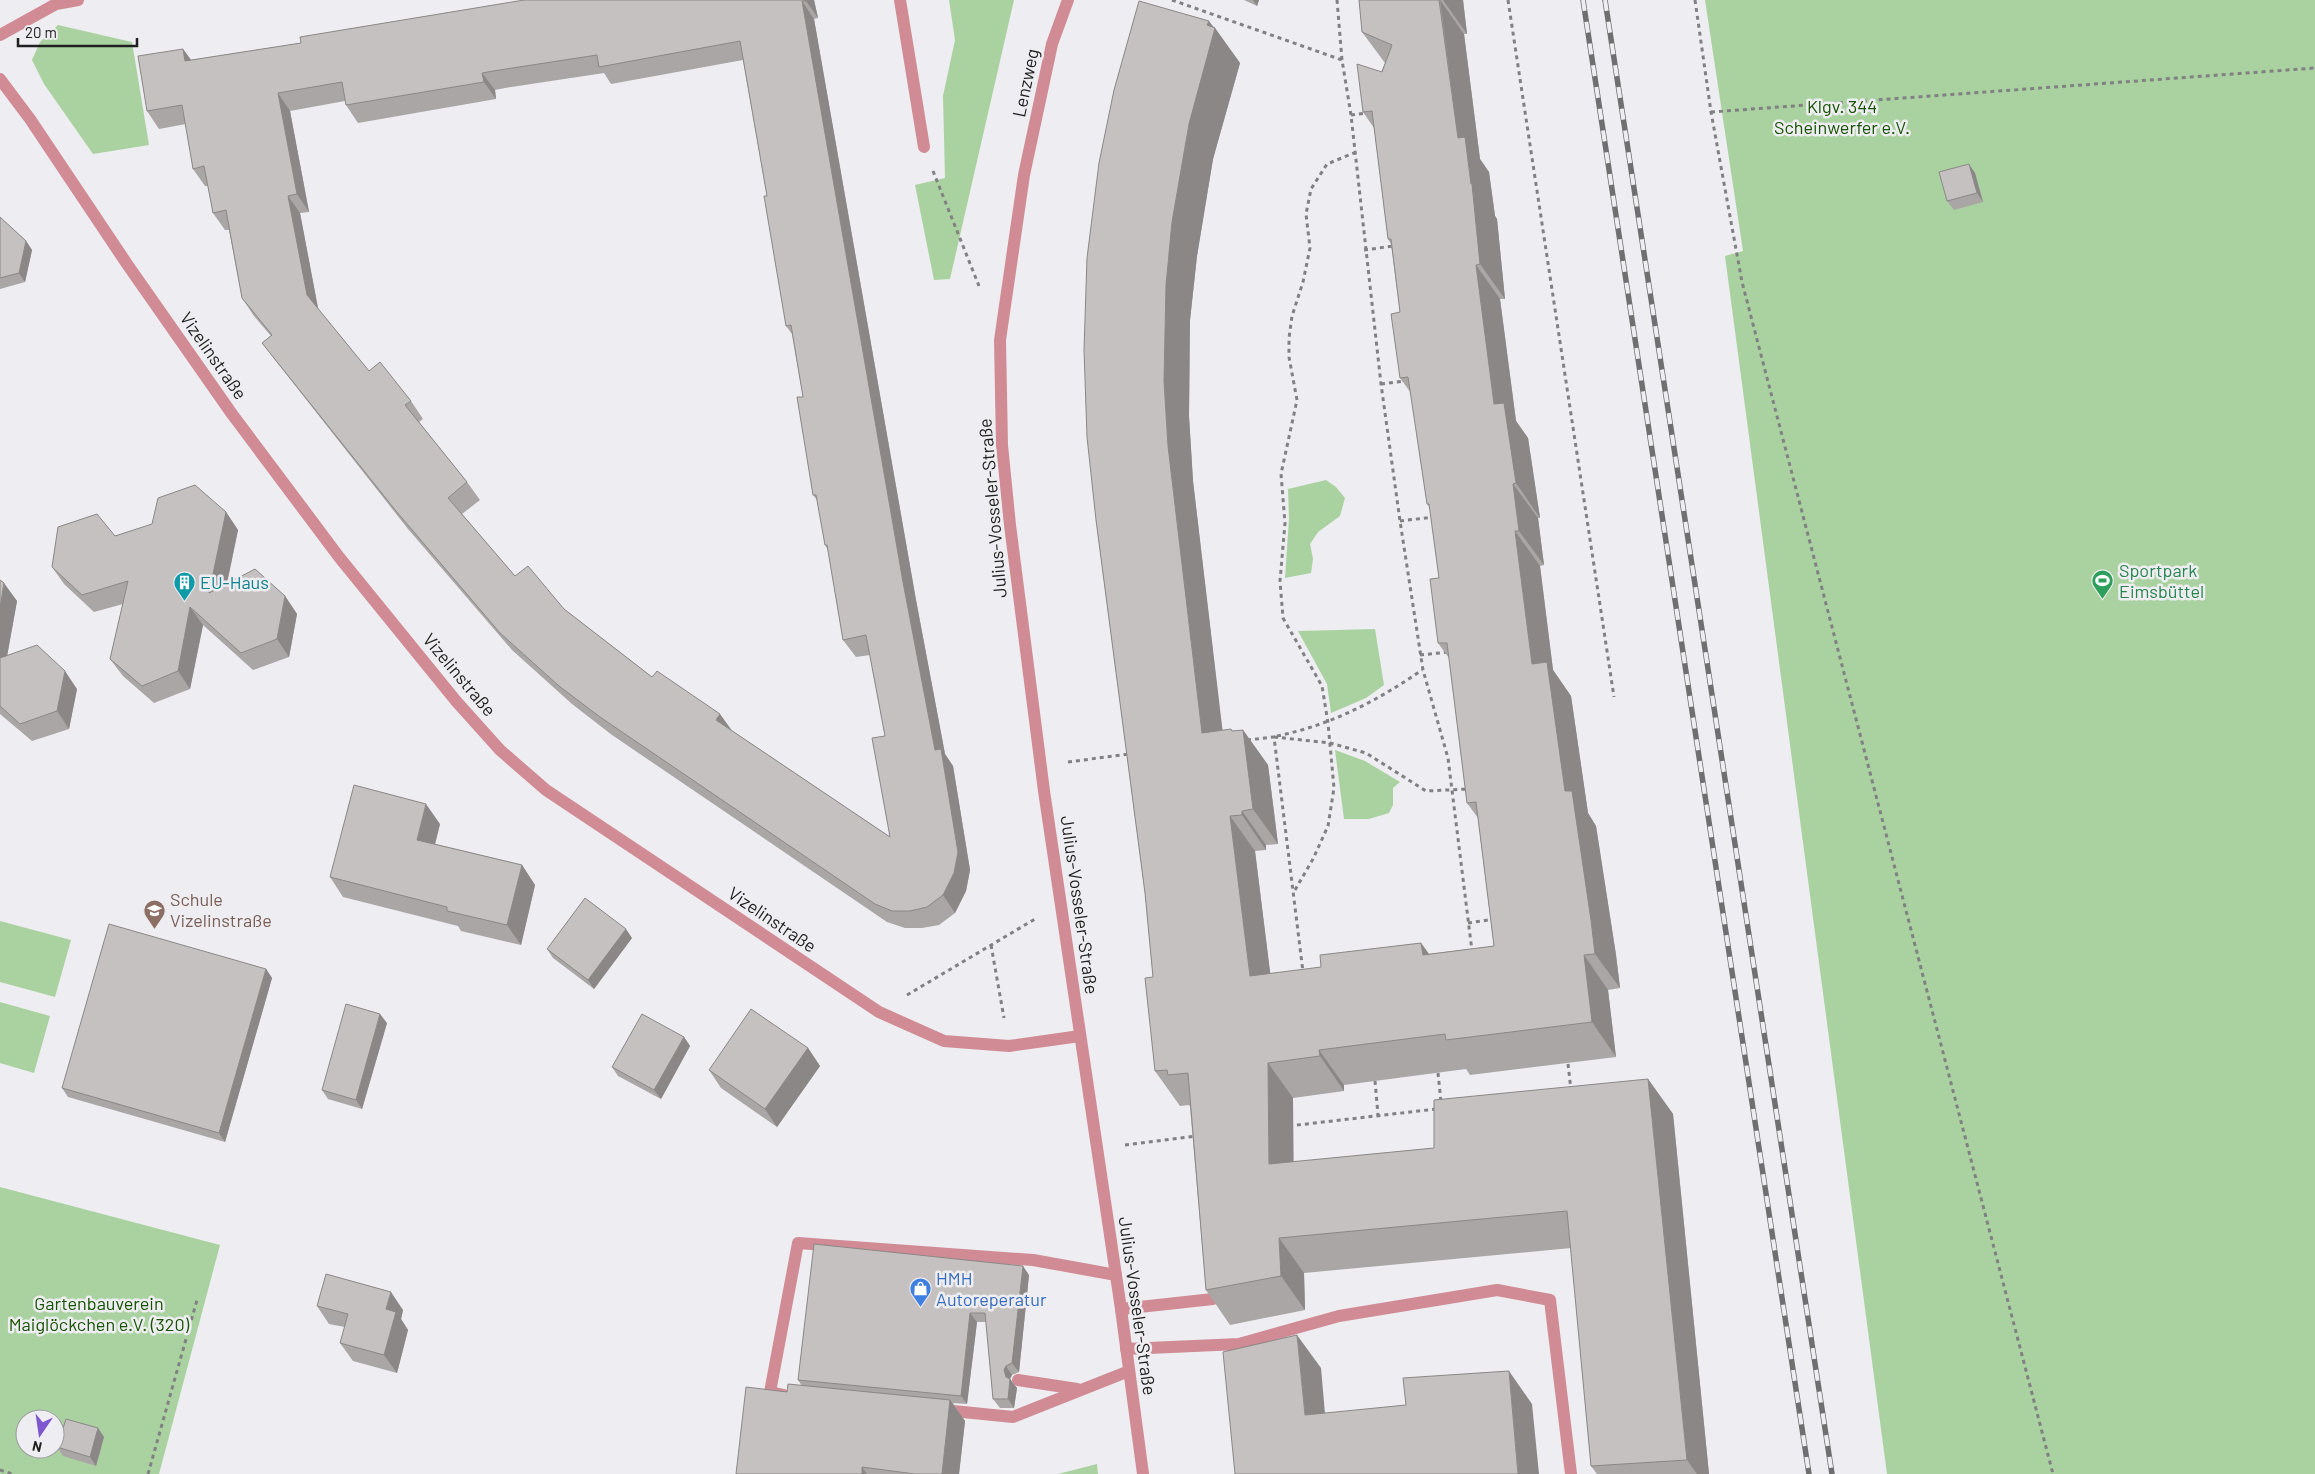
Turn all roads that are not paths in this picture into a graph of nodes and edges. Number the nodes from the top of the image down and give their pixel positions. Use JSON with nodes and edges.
{"nodes":[{"id":1,"x":78,"y":0,"type":"edge"},
{"id":2,"x":900,"y":0,"type":"edge"},
{"id":3,"x":1068,"y":0,"type":"edge"},
{"id":4,"x":0,"y":35,"type":"edge"},
{"id":5,"x":0,"y":79,"type":"edge"},
{"id":6,"x":924,"y":147,"type":"road end"},
{"id":7,"x":1024,"y":175,"type":"joint"},
{"id":8,"x":1080,"y":1036,"type":"junction"},
{"id":9,"x":1116,"y":1275,"type":"junction"},
{"id":10,"x":1213,"y":1299,"type":"edge"},
{"id":11,"x":1121,"y":1310,"type":"junction"},
{"id":12,"x":1126,"y":1349,"type":"junction"},
{"id":13,"x":1129,"y":1371,"type":"junction"},
{"id":14,"x":1018,"y":1380,"type":"dead end"},
{"id":15,"x":1080,"y":1390,"type":"junction"},
{"id":16,"x":801,"y":1397,"type":"edge"},
{"id":17,"x":926,"y":1409,"type":"edge"},
{"id":18,"x":1143,"y":1474,"type":"edge"},
{"id":19,"x":1571,"y":1474,"type":"edge"}],
"edges":[{"from":1,"to":4,"type":"street"},
{"from":2,"to":6,"type":"street"},
{"from":3,"to":7,"type":"street","name":"Lenzweg"},
{"from":5,"to":8,"type":"street","name":"Vizelinstraße"},
{"from":7,"to":8,"type":"street","name":"Julius-Vosseler-Straße"},
{"from":8,"to":9,"type":"street","name":"Julius-Vosseler-Straße"},
{"from":9,"to":11,"type":"street","name":"Julius-Vosseler-Straße"},
{"from":9,"to":16,"type":"street"},
{"from":10,"to":11,"type":"street"},
{"from":11,"to":12,"type":"street","name":"Julius-Vosseler-Straße"},
{"from":12,"to":13,"type":"street","name":"Julius-Vosseler-Straße"},
{"from":12,"to":19,"type":"street"},
{"from":13,"to":15,"type":"street"},
{"from":13,"to":18,"type":"street","name":"Julius-Vosseler-Straße"},
{"from":14,"to":15,"type":"street"},
{"from":15,"to":17,"type":"street"}]}
